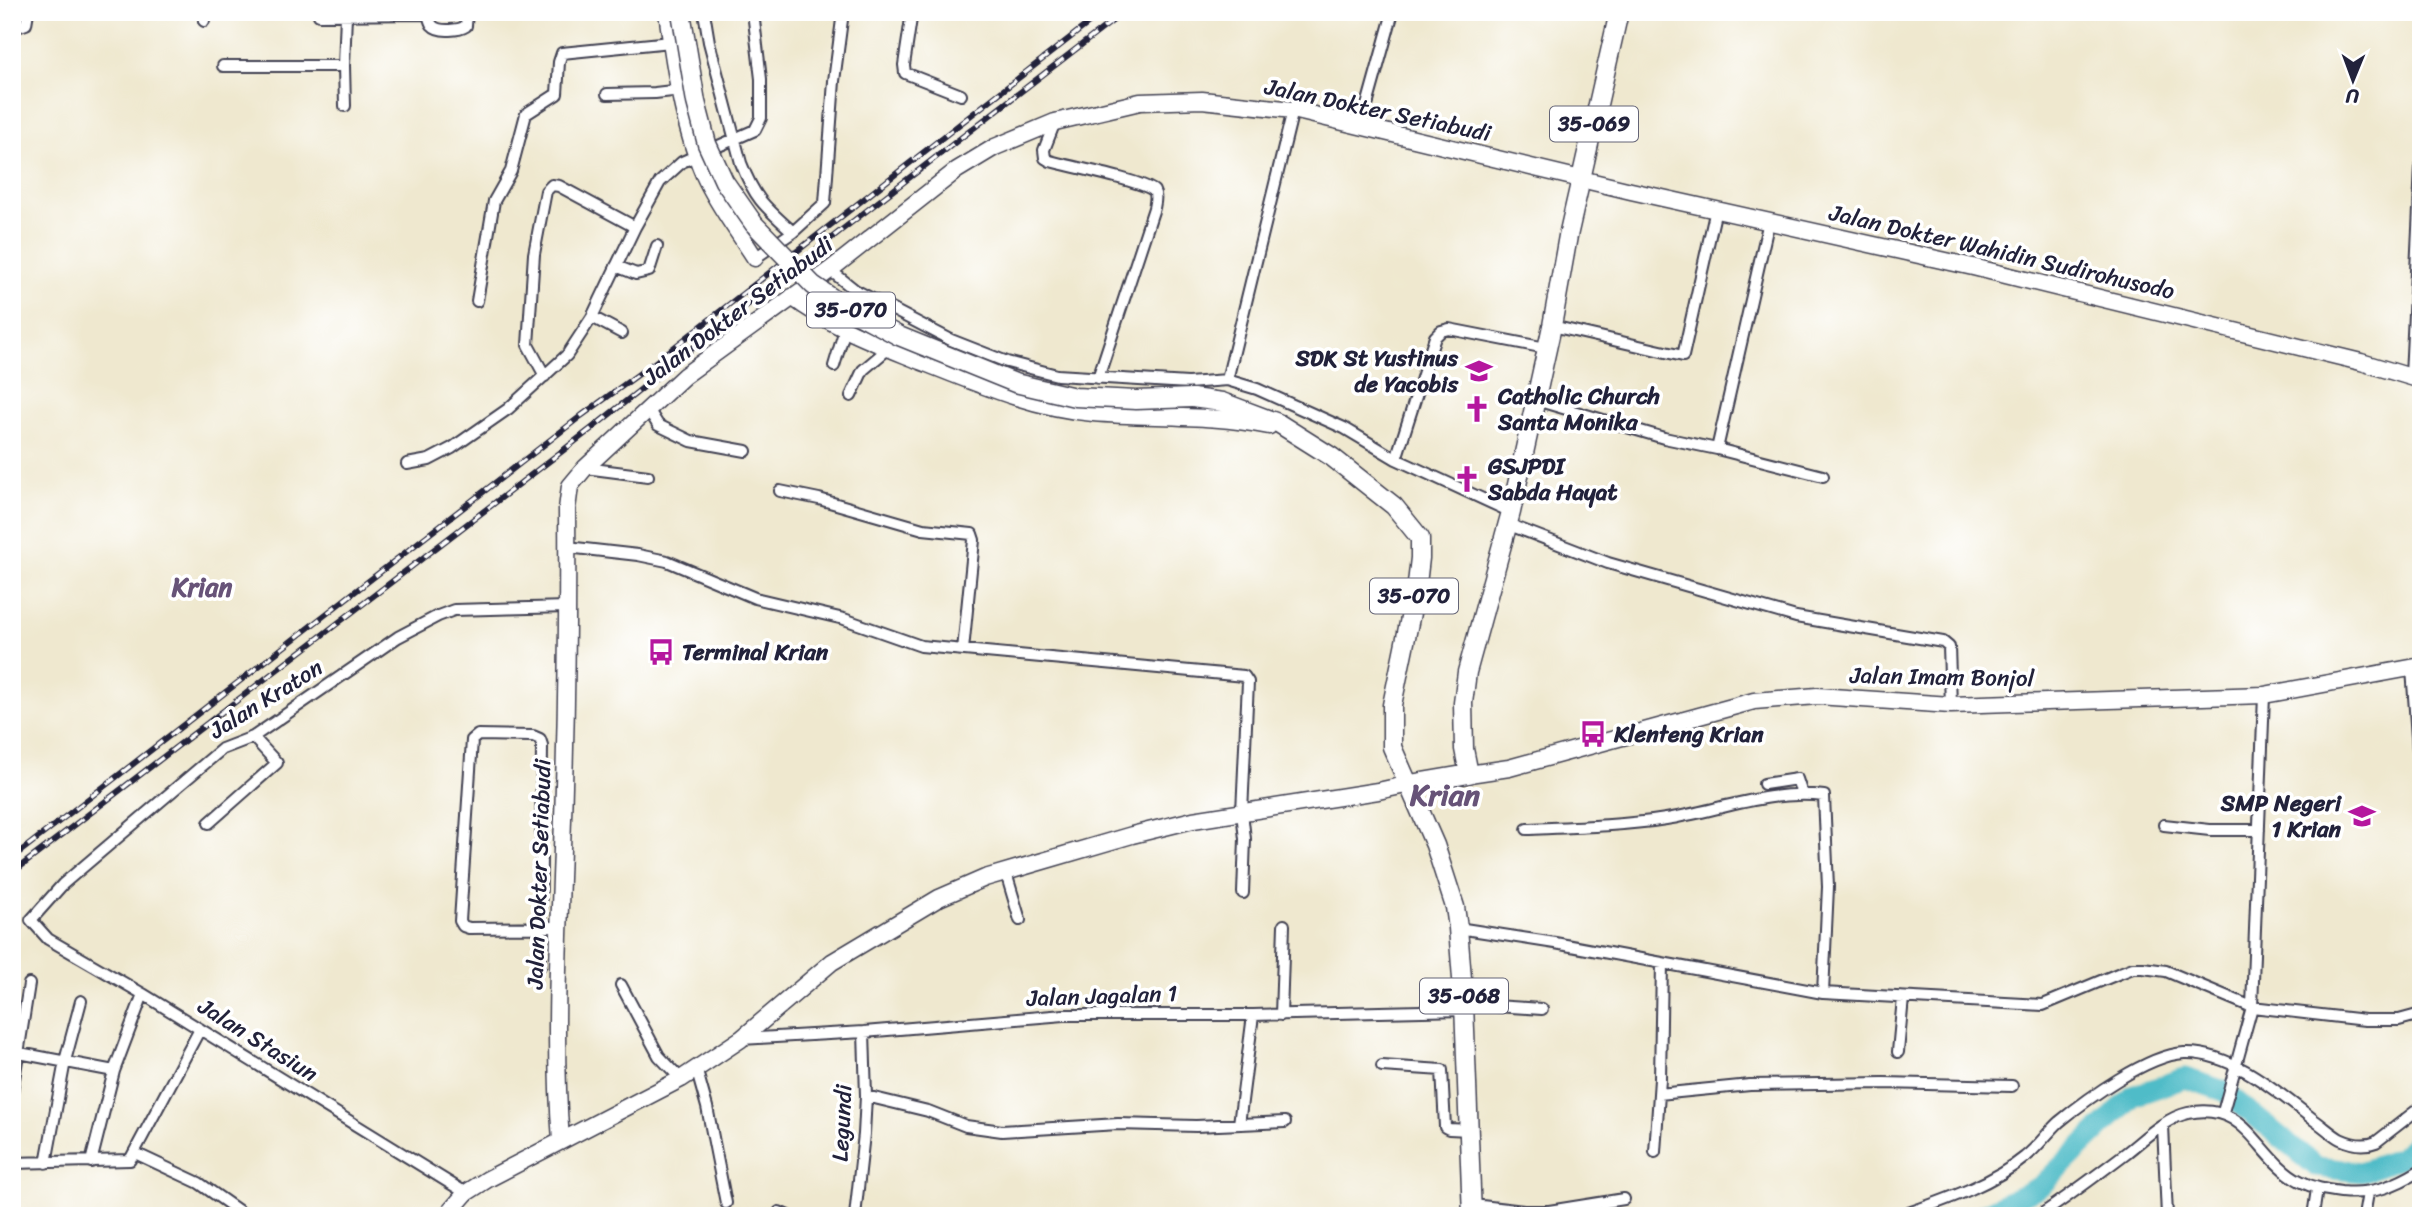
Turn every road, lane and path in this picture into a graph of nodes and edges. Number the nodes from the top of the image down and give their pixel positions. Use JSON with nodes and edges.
{"nodes":[{"id":1,"x":27,"y":12,"type":"edge"},
{"id":2,"x":467,"y":12,"type":"edge"},
{"id":3,"x":667,"y":12,"type":"edge"},
{"id":4,"x":681,"y":12,"type":"edge"},
{"id":5,"x":704,"y":12,"type":"edge"},
{"id":6,"x":753,"y":12,"type":"edge"},
{"id":7,"x":843,"y":12,"type":"edge"},
{"id":8,"x":912,"y":12,"type":"edge"},
{"id":9,"x":1393,"y":12,"type":"edge"},
{"id":10,"x":1609,"y":12,"type":"edge"},
{"id":11,"x":1619,"y":12,"type":"edge"},
{"id":12,"x":428,"y":13,"type":"edge"},
{"id":13,"x":319,"y":15,"type":"dead end"},
{"id":14,"x":346,"y":15,"type":"junction"},
{"id":15,"x":12,"y":29,"type":"edge"},
{"id":16,"x":671,"y":42,"type":"junction"},
{"id":17,"x":223,"y":66,"type":"dead end"},
{"id":18,"x":344,"y":66,"type":"junction"},
{"id":19,"x":681,"y":90,"type":"junction"},
{"id":20,"x":607,"y":94,"type":"dead end"},
{"id":21,"x":961,"y":95,"type":"dead end"},
{"id":22,"x":345,"y":106,"type":"dead end"},
{"id":23,"x":1293,"y":110,"type":"junction"},
{"id":24,"x":1055,"y":122,"type":"junction"},
{"id":25,"x":1361,"y":127,"type":"junction"},
{"id":26,"x":735,"y":138,"type":"junction"},
{"id":27,"x":701,"y":153,"type":"junction"},
{"id":28,"x":2421,"y":166,"type":"edge"},
{"id":29,"x":1577,"y":178,"type":"junction"},
{"id":30,"x":1716,"y":209,"type":"junction"},
{"id":31,"x":1769,"y":221,"type":"junction"},
{"id":32,"x":635,"y":228,"type":"junction"},
{"id":33,"x":790,"y":233,"type":"junction"},
{"id":34,"x":657,"y":246,"type":"dead end"},
{"id":35,"x":755,"y":258,"type":"joint"},
{"id":36,"x":616,"y":266,"type":"junction"},
{"id":37,"x":827,"y":271,"type":"junction"},
{"id":38,"x":798,"y":293,"type":"junction"},
{"id":39,"x":477,"y":300,"type":"dead end"},
{"id":40,"x":592,"y":317,"type":"junction"},
{"id":41,"x":1552,"y":326,"type":"junction"},
{"id":42,"x":845,"y":329,"type":"junction"},
{"id":43,"x":622,"y":333,"type":"dead end"},
{"id":44,"x":889,"y":348,"type":"junction"},
{"id":45,"x":1546,"y":348,"type":"junction"},
{"id":46,"x":834,"y":366,"type":"dead end"},
{"id":47,"x":1002,"y":374,"type":"junction"},
{"id":48,"x":545,"y":376,"type":"junction"},
{"id":49,"x":1098,"y":378,"type":"junction"},
{"id":50,"x":2416,"y":378,"type":"edge"},
{"id":51,"x":1227,"y":380,"type":"junction"},
{"id":52,"x":851,"y":396,"type":"dead end"},
{"id":53,"x":1536,"y":400,"type":"junction"},
{"id":54,"x":648,"y":410,"type":"junction"},
{"id":55,"x":1319,"y":449,"type":"junction"},
{"id":56,"x":1717,"y":449,"type":"junction"},
{"id":57,"x":746,"y":451,"type":"dead end"},
{"id":58,"x":1395,"y":459,"type":"junction"},
{"id":59,"x":407,"y":464,"type":"dead end"},
{"id":60,"x":585,"y":468,"type":"junction"},
{"id":61,"x":648,"y":476,"type":"dead end"},
{"id":62,"x":1823,"y":476,"type":"dead end"},
{"id":63,"x":780,"y":491,"type":"dead end"},
{"id":64,"x":1509,"y":518,"type":"junction"},
{"id":65,"x":567,"y":547,"type":"junction"},
{"id":66,"x":568,"y":607,"type":"junction"},
{"id":67,"x":963,"y":650,"type":"junction"},
{"id":68,"x":2416,"y":667,"type":"edge"},
{"id":69,"x":2263,"y":695,"type":"junction"},
{"id":70,"x":1951,"y":705,"type":"junction"},
{"id":71,"x":253,"y":737,"type":"junction"},
{"id":72,"x":1469,"y":774,"type":"junction"},
{"id":73,"x":1410,"y":784,"type":"junction"},
{"id":74,"x":1764,"y":784,"type":"dead end"},
{"id":75,"x":1801,"y":789,"type":"junction"},
{"id":76,"x":2421,"y":792,"type":"edge"},
{"id":77,"x":1242,"y":813,"type":"junction"},
{"id":78,"x":209,"y":823,"type":"dead end"},
{"id":79,"x":2164,"y":825,"type":"dead end"},
{"id":80,"x":1527,"y":829,"type":"dead end"},
{"id":81,"x":2259,"y":830,"type":"junction"},
{"id":82,"x":1006,"y":873,"type":"junction"},
{"id":83,"x":1243,"y":893,"type":"dead end"},
{"id":84,"x":31,"y":920,"type":"joint"},
{"id":85,"x":1020,"y":920,"type":"dead end"},
{"id":86,"x":1284,"y":925,"type":"dead end"},
{"id":87,"x":540,"y":927,"type":"junction"},
{"id":88,"x":558,"y":927,"type":"junction"},
{"id":89,"x":1458,"y":928,"type":"junction"},
{"id":90,"x":1662,"y":963,"type":"junction"},
{"id":91,"x":540,"y":966,"type":"dead end"},
{"id":92,"x":29,"y":984,"type":"dead end"},
{"id":93,"x":621,"y":985,"type":"dead end"},
{"id":94,"x":1823,"y":993,"type":"junction"},
{"id":95,"x":143,"y":994,"type":"junction"},
{"id":96,"x":1903,"y":998,"type":"junction"},
{"id":97,"x":81,"y":1000,"type":"dead end"},
{"id":98,"x":1465,"y":1007,"type":"junction"},
{"id":99,"x":2252,"y":1007,"type":"junction"},
{"id":100,"x":1542,"y":1009,"type":"dead end"},
{"id":101,"x":2421,"y":1014,"type":"edge"},
{"id":102,"x":1253,"y":1015,"type":"junction"},
{"id":103,"x":1281,"y":1015,"type":"junction"},
{"id":104,"x":200,"y":1029,"type":"junction"},
{"id":105,"x":864,"y":1032,"type":"junction"},
{"id":106,"x":741,"y":1039,"type":"junction"},
{"id":107,"x":16,"y":1052,"type":"edge"},
{"id":108,"x":1898,"y":1052,"type":"dead end"},
{"id":109,"x":65,"y":1061,"type":"junction"},
{"id":110,"x":1382,"y":1066,"type":"dead end"},
{"id":111,"x":696,"y":1068,"type":"junction"},
{"id":112,"x":2236,"y":1070,"type":"junction"},
{"id":113,"x":114,"y":1071,"type":"junction"},
{"id":114,"x":681,"y":1079,"type":"junction"},
{"id":115,"x":2012,"y":1086,"type":"dead end"},
{"id":116,"x":12,"y":1092,"type":"edge"},
{"id":117,"x":1659,"y":1094,"type":"junction"},
{"id":118,"x":866,"y":1096,"type":"junction"},
{"id":119,"x":2421,"y":1107,"type":"edge"},
{"id":120,"x":2223,"y":1109,"type":"junction"},
{"id":121,"x":1284,"y":1122,"type":"dead end"},
{"id":122,"x":1240,"y":1124,"type":"junction"},
{"id":123,"x":2163,"y":1125,"type":"junction"},
{"id":124,"x":1469,"y":1130,"type":"junction"},
{"id":125,"x":561,"y":1140,"type":"junction"},
{"id":126,"x":135,"y":1153,"type":"junction"},
{"id":127,"x":1655,"y":1153,"type":"dead end"},
{"id":128,"x":90,"y":1162,"type":"junction"},
{"id":129,"x":12,"y":1163,"type":"edge"},
{"id":130,"x":46,"y":1163,"type":"junction"},
{"id":131,"x":2421,"y":1170,"type":"edge"},
{"id":132,"x":2317,"y":1189,"type":"junction"},
{"id":133,"x":466,"y":1193,"type":"junction"},
{"id":134,"x":2368,"y":1193,"type":"junction"},
{"id":135,"x":1624,"y":1199,"type":"dead end"},
{"id":136,"x":726,"y":1203,"type":"dead end"},
{"id":137,"x":1472,"y":1210,"type":"edge"},
{"id":138,"x":246,"y":1216,"type":"edge"},
{"id":139,"x":446,"y":1216,"type":"edge"},
{"id":140,"x":855,"y":1216,"type":"edge"},
{"id":141,"x":1900,"y":1216,"type":"edge"},
{"id":142,"x":2039,"y":1216,"type":"edge"},
{"id":143,"x":2167,"y":1216,"type":"edge"},
{"id":144,"x":2313,"y":1216,"type":"edge"},
{"id":145,"x":2364,"y":1216,"type":"edge"}],
"edges":[{"from":1,"to":15,"type":"street"},
{"from":2,"to":12,"type":"street"},
{"from":3,"to":16,"type":"main road"},
{"from":4,"to":55,"type":"main road","number":"35-070","bridge":true},
{"from":5,"to":26,"type":"street"},
{"from":6,"to":26,"type":"street"},
{"from":7,"to":33,"type":"street"},
{"from":8,"to":21,"type":"street"},
{"from":9,"to":25,"type":"street"},
{"from":10,"to":29,"type":"main road","number":"35-069"},
{"from":11,"to":29,"type":"main road","number":"35-069"},
{"from":12,"to":14,"type":"street"},
{"from":13,"to":14,"type":"street"},
{"from":14,"to":18,"type":"street"},
{"from":16,"to":19,"type":"main road"},
{"from":16,"to":39,"type":"street"},
{"from":17,"to":18,"type":"street"},
{"from":18,"to":22,"type":"street"},
{"from":19,"to":20,"type":"street"},
{"from":19,"to":27,"type":"main road"},
{"from":23,"to":24,"type":"main road","name":"Jalan Dokter Setiabudi"},
{"from":23,"to":25,"type":"main road","name":"Jalan Dokter Setiabudi"},
{"from":23,"to":51,"type":"street"},
{"from":24,"to":37,"type":"main road","name":"Jalan Dokter Setiabudi"},
{"from":24,"to":49,"type":"street"},
{"from":25,"to":29,"type":"main road","name":"Jalan Dokter Setiabudi"},
{"from":26,"to":27,"type":"street","bridge":true},
{"from":26,"to":33,"type":"street"},
{"from":27,"to":32,"type":"street"},
{"from":27,"to":35,"type":"main road"},
{"from":28,"to":50,"type":"street"},
{"from":29,"to":30,"type":"main road","name":"Jalan Dokter Wahidin Sudirohusodo"},
{"from":29,"to":41,"type":"main road","number":"35-069"},
{"from":30,"to":31,"type":"main road","name":"Jalan Dokter Wahidin Sudirohusodo"},
{"from":30,"to":41,"type":"street"},
{"from":31,"to":50,"type":"main road","name":"Jalan Dokter Wahidin Sudirohusodo"},
{"from":31,"to":56,"type":"street"},
{"from":32,"to":36,"type":"street"},
{"from":32,"to":48,"type":"street"},
{"from":33,"to":35,"type":"street"},
{"from":34,"to":36,"type":"street"},
{"from":36,"to":40,"type":"street"},
{"from":37,"to":38,"type":"main road","name":"Jalan Dokter Setiabudi"},
{"from":37,"to":47,"type":"street"},
{"from":38,"to":42,"type":"main road"},
{"from":38,"to":54,"type":"main road","name":"Jalan Dokter Setiabudi"},
{"from":40,"to":43,"type":"street"},
{"from":40,"to":48,"type":"street"},
{"from":41,"to":45,"type":"main road","number":"35-069"},
{"from":42,"to":44,"type":"main road"},
{"from":42,"to":46,"type":"street"},
{"from":44,"to":47,"type":"main road"},
{"from":44,"to":52,"type":"street"},
{"from":45,"to":53,"type":"main road","number":"35-069"},
{"from":45,"to":58,"type":"street"},
{"from":47,"to":49,"type":"street"},
{"from":47,"to":55,"type":"main road"},
{"from":48,"to":59,"type":"street"},
{"from":49,"to":51,"type":"street"},
{"from":51,"to":58,"type":"street"},
{"from":53,"to":56,"type":"street"},
{"from":53,"to":64,"type":"main road","number":"35-069"},
{"from":54,"to":57,"type":"street"},
{"from":54,"to":60,"type":"main road","name":"Jalan Dokter Setiabudi"},
{"from":55,"to":73,"type":"main road","number":"35-070"},
{"from":56,"to":62,"type":"street"},
{"from":58,"to":64,"type":"street"},
{"from":60,"to":61,"type":"street"},
{"from":60,"to":65,"type":"main road","name":"Jalan Dokter Setiabudi"},
{"from":63,"to":67,"type":"street"},
{"from":64,"to":70,"type":"street"},
{"from":64,"to":72,"type":"main road","number":"35-069"},
{"from":65,"to":66,"type":"main road","name":"Jalan Dokter Setiabudi"},
{"from":65,"to":67,"type":"street"},
{"from":66,"to":71,"type":"street","name":"Jalan Kraton"},
{"from":66,"to":88,"type":"main road","name":"Jalan Dokter Setiabudi"},
{"from":67,"to":77,"type":"street"},
{"from":68,"to":69,"type":"main road","name":"Jalan Imam Bonjol"},
{"from":68,"to":76,"type":"street"},
{"from":69,"to":70,"type":"main road","name":"Jalan Imam Bonjol"},
{"from":69,"to":81,"type":"street"},
{"from":70,"to":72,"type":"main road","name":"Jalan Imam Bonjol"},
{"from":71,"to":78,"type":"street"},
{"from":71,"to":84,"type":"street","name":"Jalan Kraton"},
{"from":72,"to":73,"type":"main road"},
{"from":73,"to":77,"type":"main road"},
{"from":73,"to":89,"type":"main road","number":"35-068"},
{"from":74,"to":75,"type":"street"},
{"from":75,"to":80,"type":"street"},
{"from":75,"to":94,"type":"street"},
{"from":77,"to":82,"type":"main road"},
{"from":77,"to":83,"type":"street"},
{"from":79,"to":81,"type":"street"},
{"from":81,"to":99,"type":"street"},
{"from":82,"to":85,"type":"street"},
{"from":82,"to":106,"type":"main road"},
{"from":84,"to":95,"type":"street","name":"Jalan Stasiun"},
{"from":86,"to":103,"type":"street"},
{"from":87,"to":87,"type":"street"},
{"from":87,"to":88,"type":"street"},
{"from":87,"to":91,"type":"street"},
{"from":88,"to":125,"type":"main road","name":"Jalan Dokter Setiabudi"},
{"from":89,"to":90,"type":"street"},
{"from":89,"to":98,"type":"main road","number":"35-068"},
{"from":90,"to":94,"type":"street"},
{"from":90,"to":117,"type":"street"},
{"from":92,"to":107,"type":"street"},
{"from":93,"to":114,"type":"street"},
{"from":94,"to":96,"type":"street"},
{"from":95,"to":104,"type":"street","name":"Jalan Stasiun"},
{"from":95,"to":113,"type":"street"},
{"from":96,"to":99,"type":"street"},
{"from":96,"to":108,"type":"street"},
{"from":97,"to":109,"type":"street"},
{"from":98,"to":100,"type":"street","name":"Jalan Jagalan 1"},
{"from":98,"to":103,"type":"street","name":"Jalan Jagalan 1"},
{"from":98,"to":124,"type":"main road","number":"35-068"},
{"from":99,"to":101,"type":"street"},
{"from":99,"to":112,"type":"street"},
{"from":102,"to":103,"type":"street","name":"Jalan Jagalan 1"},
{"from":102,"to":105,"type":"street","name":"Jalan Jagalan 1"},
{"from":102,"to":122,"type":"street"},
{"from":104,"to":126,"type":"street"},
{"from":104,"to":133,"type":"street","name":"Jalan Stasiun"},
{"from":105,"to":106,"type":"street","name":"Jalan Jagalan 1"},
{"from":105,"to":118,"type":"street","name":"Legundi"},
{"from":106,"to":111,"type":"main road"},
{"from":107,"to":109,"type":"street"},
{"from":107,"to":116,"type":"street"},
{"from":109,"to":113,"type":"street"},
{"from":109,"to":130,"type":"street"},
{"from":110,"to":124,"type":"street"},
{"from":111,"to":114,"type":"main road"},
{"from":111,"to":136,"type":"street"},
{"from":112,"to":119,"type":"street"},
{"from":112,"to":120,"type":"street"},
{"from":112,"to":141,"type":"street"},
{"from":113,"to":128,"type":"street"},
{"from":114,"to":125,"type":"main road"},
{"from":115,"to":117,"type":"street"},
{"from":117,"to":127,"type":"street"},
{"from":118,"to":122,"type":"street"},
{"from":118,"to":140,"type":"street","name":"Legundi"},
{"from":120,"to":123,"type":"street"},
{"from":120,"to":132,"type":"street"},
{"from":121,"to":122,"type":"street"},
{"from":123,"to":142,"type":"street"},
{"from":123,"to":143,"type":"street"},
{"from":124,"to":137,"type":"main road","number":"35-068"},
{"from":125,"to":133,"type":"main road"},
{"from":126,"to":128,"type":"street"},
{"from":126,"to":138,"type":"street"},
{"from":128,"to":130,"type":"street"},
{"from":129,"to":130,"type":"street"},
{"from":131,"to":134,"type":"street"},
{"from":132,"to":134,"type":"street"},
{"from":132,"to":144,"type":"street"},
{"from":133,"to":139,"type":"main road"},
{"from":134,"to":145,"type":"street"},
{"from":135,"to":137,"type":"street"}]}
